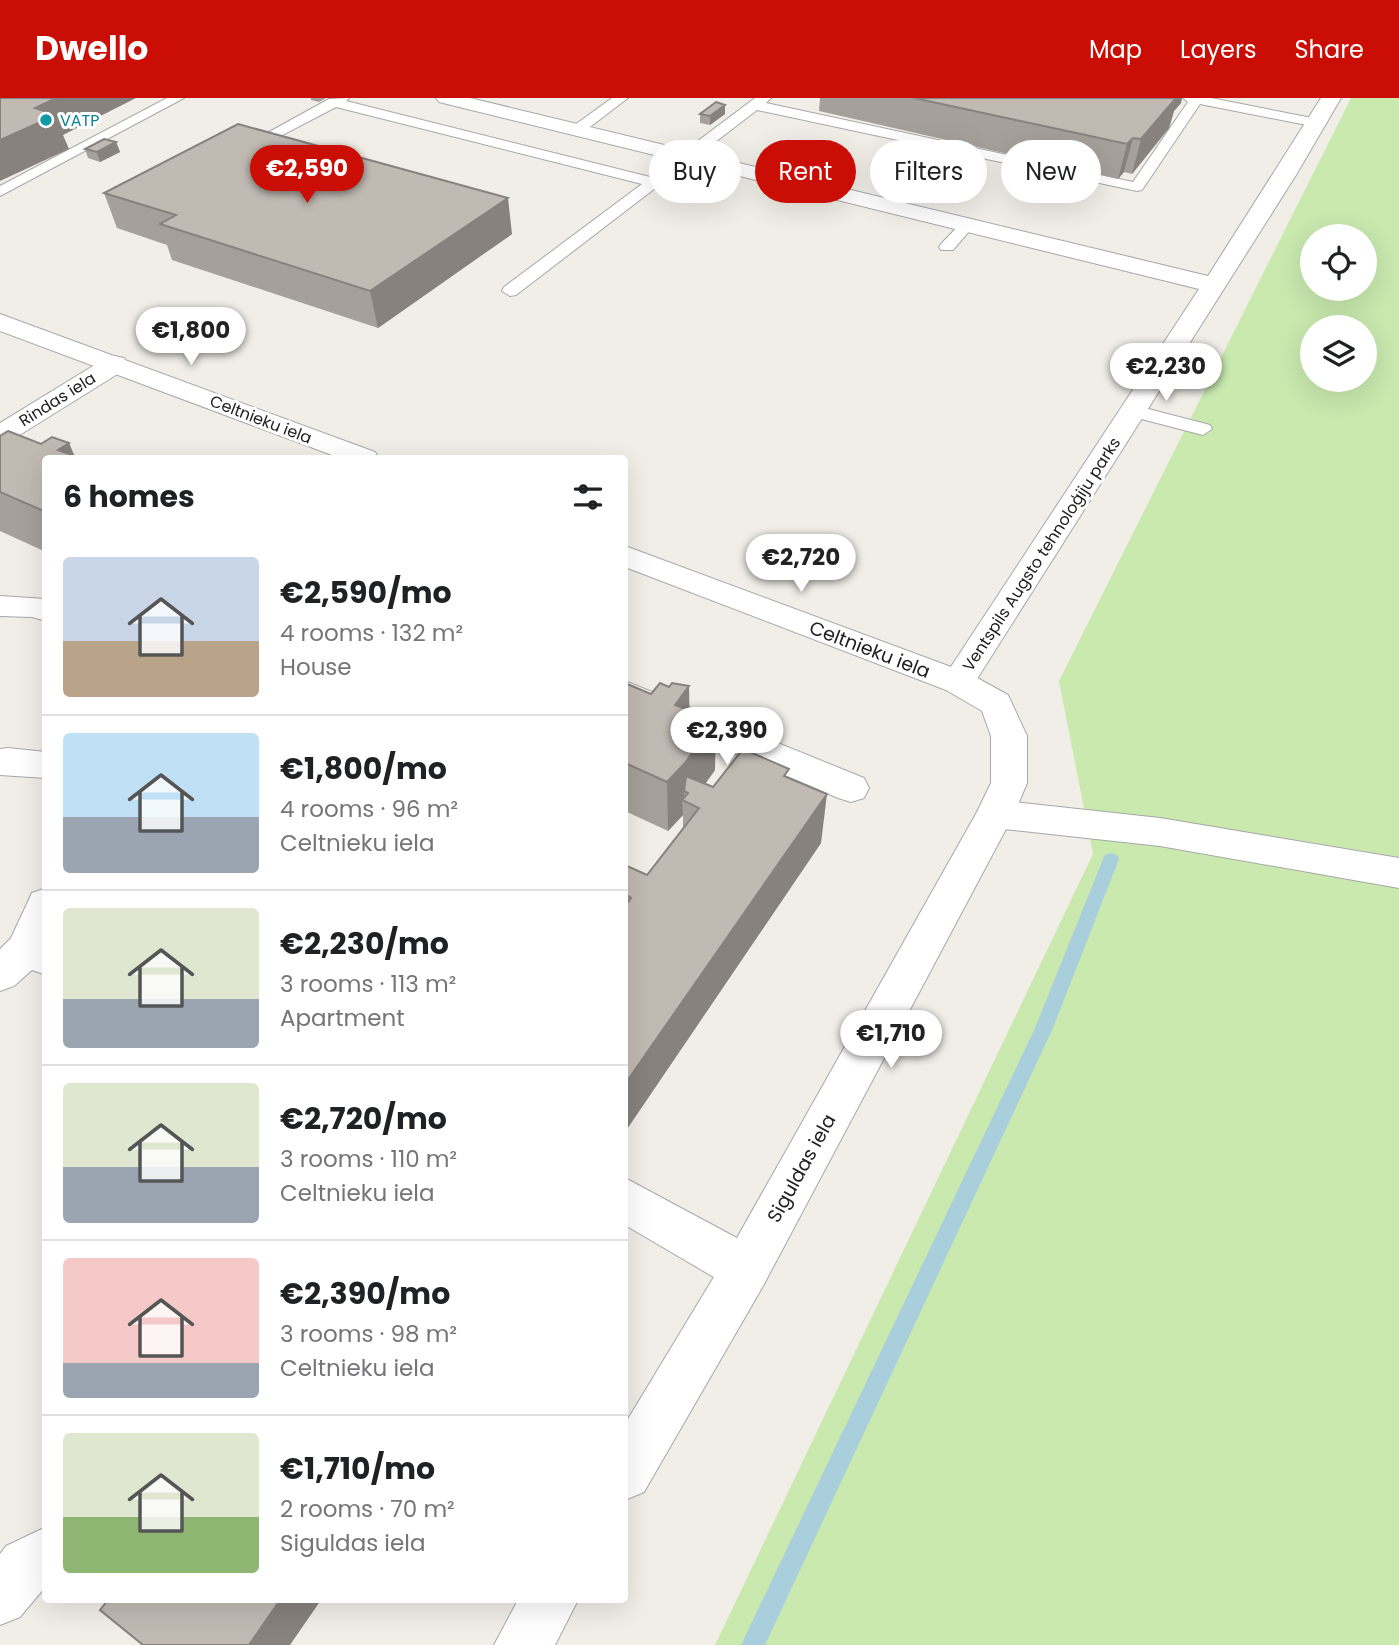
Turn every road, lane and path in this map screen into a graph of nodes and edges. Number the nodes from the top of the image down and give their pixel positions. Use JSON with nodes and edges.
{"nodes":[{"id":1,"x":177,"y":98,"type":"edge"},
{"id":2,"x":446,"y":98,"type":"edge"},
{"id":3,"x":621,"y":98,"type":"edge"},
{"id":4,"x":1331,"y":98,"type":"edge"},
{"id":5,"x":1193,"y":99,"type":"edge"},
{"id":6,"x":338,"y":100,"type":"edge"},
{"id":7,"x":759,"y":102,"type":"edge"},
{"id":8,"x":1317,"y":122,"type":"junction"},
{"id":9,"x":577,"y":130,"type":"junction"},
{"id":10,"x":709,"y":140,"type":"edge"},
{"id":11,"x":649,"y":148,"type":"edge"},
{"id":12,"x":227,"y":159,"type":"edge"},
{"id":13,"x":741,"y":170,"type":"edge"},
{"id":14,"x":649,"y":181,"type":"edge"},
{"id":15,"x":649,"y":184,"type":"edge"},
{"id":16,"x":0,"y":192,"type":"edge"},
{"id":17,"x":967,"y":225,"type":"junction"},
{"id":18,"x":947,"y":247,"type":"dead end"},
{"id":19,"x":1214,"y":285,"type":"junction"},
{"id":20,"x":510,"y":291,"type":"dead end"},
{"id":21,"x":0,"y":322,"type":"edge"},
{"id":22,"x":115,"y":364,"type":"junction"},
{"id":23,"x":1133,"y":411,"type":"junction"},
{"id":24,"x":1203,"y":429,"type":"dead end"},
{"id":25,"x":0,"y":435,"type":"edge"},
{"id":26,"x":357,"y":455,"type":"edge"},
{"id":27,"x":628,"y":557,"type":"edge"},
{"id":28,"x":0,"y":606,"type":"edge"},
{"id":29,"x":42,"y":609,"type":"edge"},
{"id":30,"x":958,"y":682,"type":"junction"},
{"id":31,"x":628,"y":695,"type":"edge"},
{"id":32,"x":0,"y":762,"type":"edge"},
{"id":33,"x":42,"y":765,"type":"edge"},
{"id":34,"x":851,"y":788,"type":"dead end"},
{"id":35,"x":995,"y":814,"type":"junction"},
{"id":36,"x":1399,"y":873,"type":"edge"},
{"id":37,"x":42,"y":914,"type":"edge"},
{"id":38,"x":24,"y":960,"type":"edge"},
{"id":39,"x":628,"y":1202,"type":"edge"},
{"id":40,"x":746,"y":1269,"type":"junction"},
{"id":41,"x":628,"y":1468,"type":"edge"},
{"id":42,"x":42,"y":1556,"type":"edge"},
{"id":43,"x":0,"y":1597,"type":"edge"},
{"id":44,"x":548,"y":1603,"type":"edge"},
{"id":45,"x":523,"y":1645,"type":"edge"}],
"edges":[{"from":1,"to":16,"type":"lane"},
{"from":2,"to":9,"type":"street"},
{"from":3,"to":9,"type":"lane"},
{"from":4,"to":8,"type":"street","name":"Ventspils Augsto tehnoloģiju parks"},
{"from":5,"to":7,"type":"lane"},
{"from":5,"to":8,"type":"lane"},
{"from":6,"to":12,"type":"lane"},
{"from":6,"to":14,"type":"lane"},
{"from":7,"to":10,"type":"lane"},
{"from":8,"to":19,"type":"street","name":"Ventspils Augsto tehnoloģiju parks"},
{"from":9,"to":11,"type":"street"},
{"from":13,"to":17,"type":"street"},
{"from":15,"to":20,"type":"lane"},
{"from":17,"to":18,"type":"lane"},
{"from":17,"to":19,"type":"street"},
{"from":19,"to":23,"type":"street","name":"Ventspils Augsto tehnoloģiju parks"},
{"from":21,"to":22,"type":"street","name":"Celtnieku iela"},
{"from":22,"to":25,"type":"street","name":"Rindas iela"},
{"from":22,"to":26,"type":"street","name":"Celtnieku iela"},
{"from":23,"to":24,"type":"lane"},
{"from":23,"to":30,"type":"street","name":"Ventspils Augsto tehnoloģiju parks"},
{"from":27,"to":30,"type":"street","name":"Celtnieku iela"},
{"from":28,"to":29,"type":"street"},
{"from":30,"to":35,"type":"street","name":"Siguldas iela"},
{"from":31,"to":34,"type":"street"},
{"from":32,"to":33,"type":"street"},
{"from":35,"to":36,"type":"street"},
{"from":35,"to":40,"type":"street","name":"Siguldas iela"},
{"from":37,"to":38,"type":"street"},
{"from":39,"to":40,"type":"street"},
{"from":40,"to":41,"type":"street","name":"Siguldas iela"},
{"from":42,"to":43,"type":"street"},
{"from":44,"to":45,"type":"street"}]}
